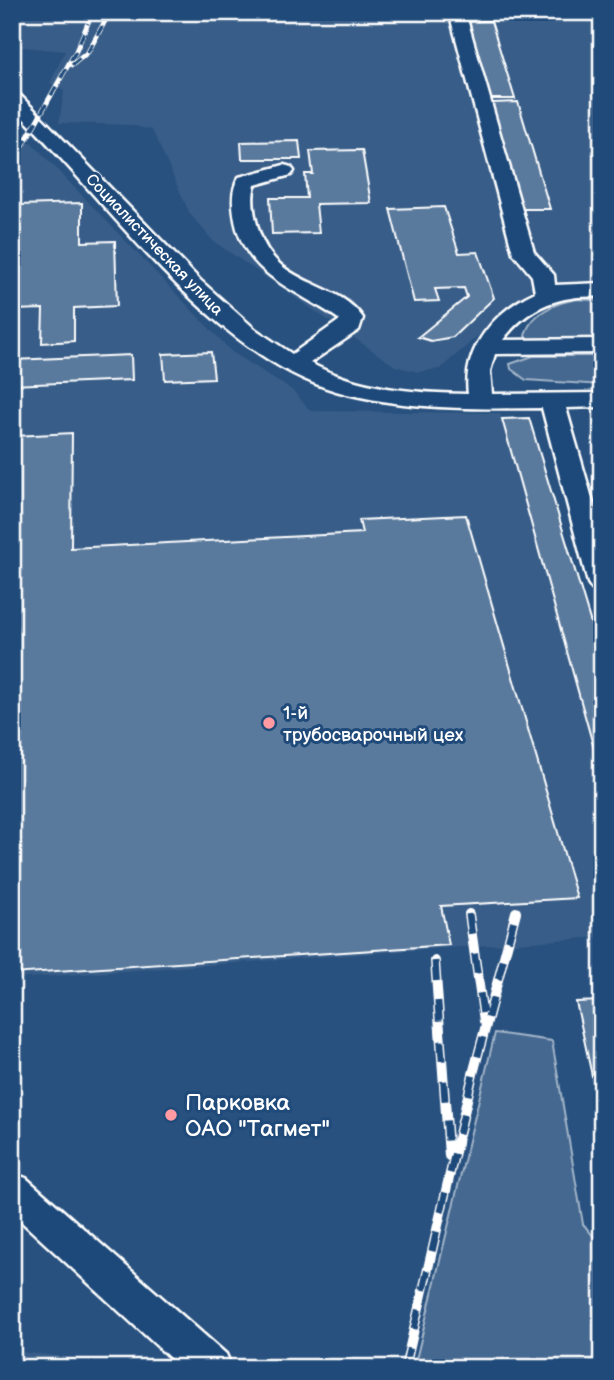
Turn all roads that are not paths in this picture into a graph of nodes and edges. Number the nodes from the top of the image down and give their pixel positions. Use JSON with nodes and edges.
{"nodes":[{"id":1,"x":457,"y":12,"type":"edge"},
{"id":2,"x":12,"y":97,"type":"edge"},
{"id":3,"x":284,"y":171,"type":"dead end"},
{"id":4,"x":602,"y":290,"type":"edge"},
{"id":5,"x":546,"y":295,"type":"junction"},
{"id":6,"x":602,"y":346,"type":"edge"},
{"id":7,"x":488,"y":347,"type":"junction"},
{"id":8,"x":292,"y":365,"type":"junction"},
{"id":9,"x":481,"y":399,"type":"junction"},
{"id":10,"x":552,"y":400,"type":"junction"},
{"id":11,"x":602,"y":400,"type":"edge"},
{"id":12,"x":602,"y":583,"type":"edge"},
{"id":13,"x":12,"y":1189,"type":"edge"},
{"id":14,"x":211,"y":1368,"type":"edge"}],
"edges":[{"from":1,"to":5,"type":"street"},
{"from":2,"to":8,"type":"street","name":"Социалистическая улица"},
{"from":3,"to":8,"type":"street"},
{"from":4,"to":5,"type":"street"},
{"from":5,"to":7,"type":"street"},
{"from":6,"to":7,"type":"street"},
{"from":7,"to":9,"type":"street"},
{"from":8,"to":9,"type":"street","name":"Социалистическая улица"},
{"from":9,"to":10,"type":"street","name":"Социалистическая улица"},
{"from":10,"to":11,"type":"street","name":"Социалистическая улица"},
{"from":10,"to":12,"type":"street"},
{"from":13,"to":14,"type":"street"}]}
